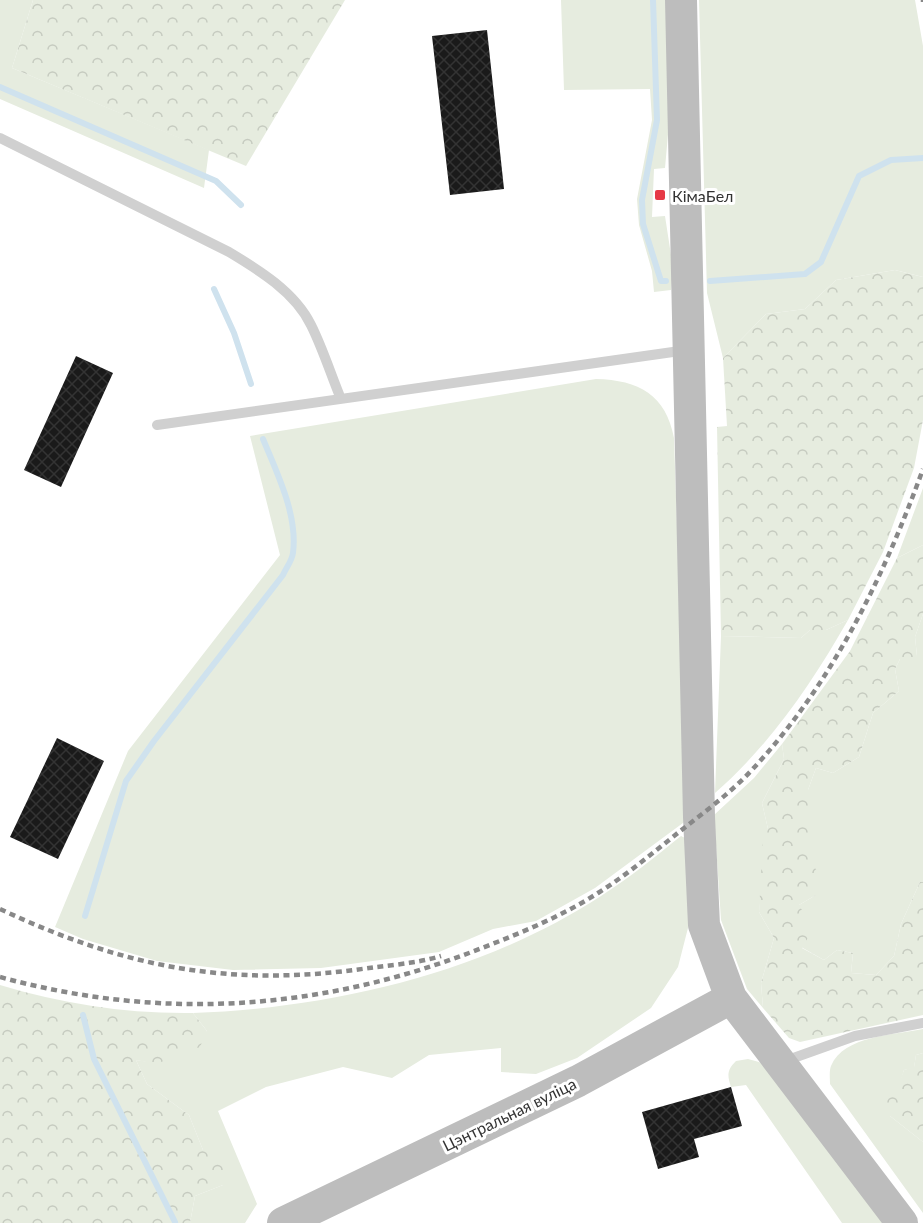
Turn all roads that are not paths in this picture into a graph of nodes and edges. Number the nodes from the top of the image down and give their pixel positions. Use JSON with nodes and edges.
{"nodes":[{"id":1,"x":681,"y":0,"type":"edge"},
{"id":2,"x":0,"y":138,"type":"edge"},
{"id":3,"x":690,"y":350,"type":"junction"},
{"id":4,"x":341,"y":399,"type":"junction"},
{"id":5,"x":157,"y":425,"type":"dead end"},
{"id":6,"x":731,"y":998,"type":"junction"},
{"id":7,"x":923,"y":1023,"type":"edge"},
{"id":8,"x":782,"y":1063,"type":"junction"},
{"id":9,"x":283,"y":1223,"type":"edge"},
{"id":10,"x":902,"y":1223,"type":"edge"}],
"edges":[{"from":1,"to":3,"type":"street"},
{"from":2,"to":4,"type":"lane"},
{"from":3,"to":4,"type":"lane"},
{"from":3,"to":6,"type":"street"},
{"from":4,"to":5,"type":"lane"},
{"from":6,"to":8,"type":"street"},
{"from":6,"to":9,"type":"street","name":"Цэнтральная вуліца"},
{"from":7,"to":8,"type":"lane"},
{"from":8,"to":10,"type":"street"}]}
